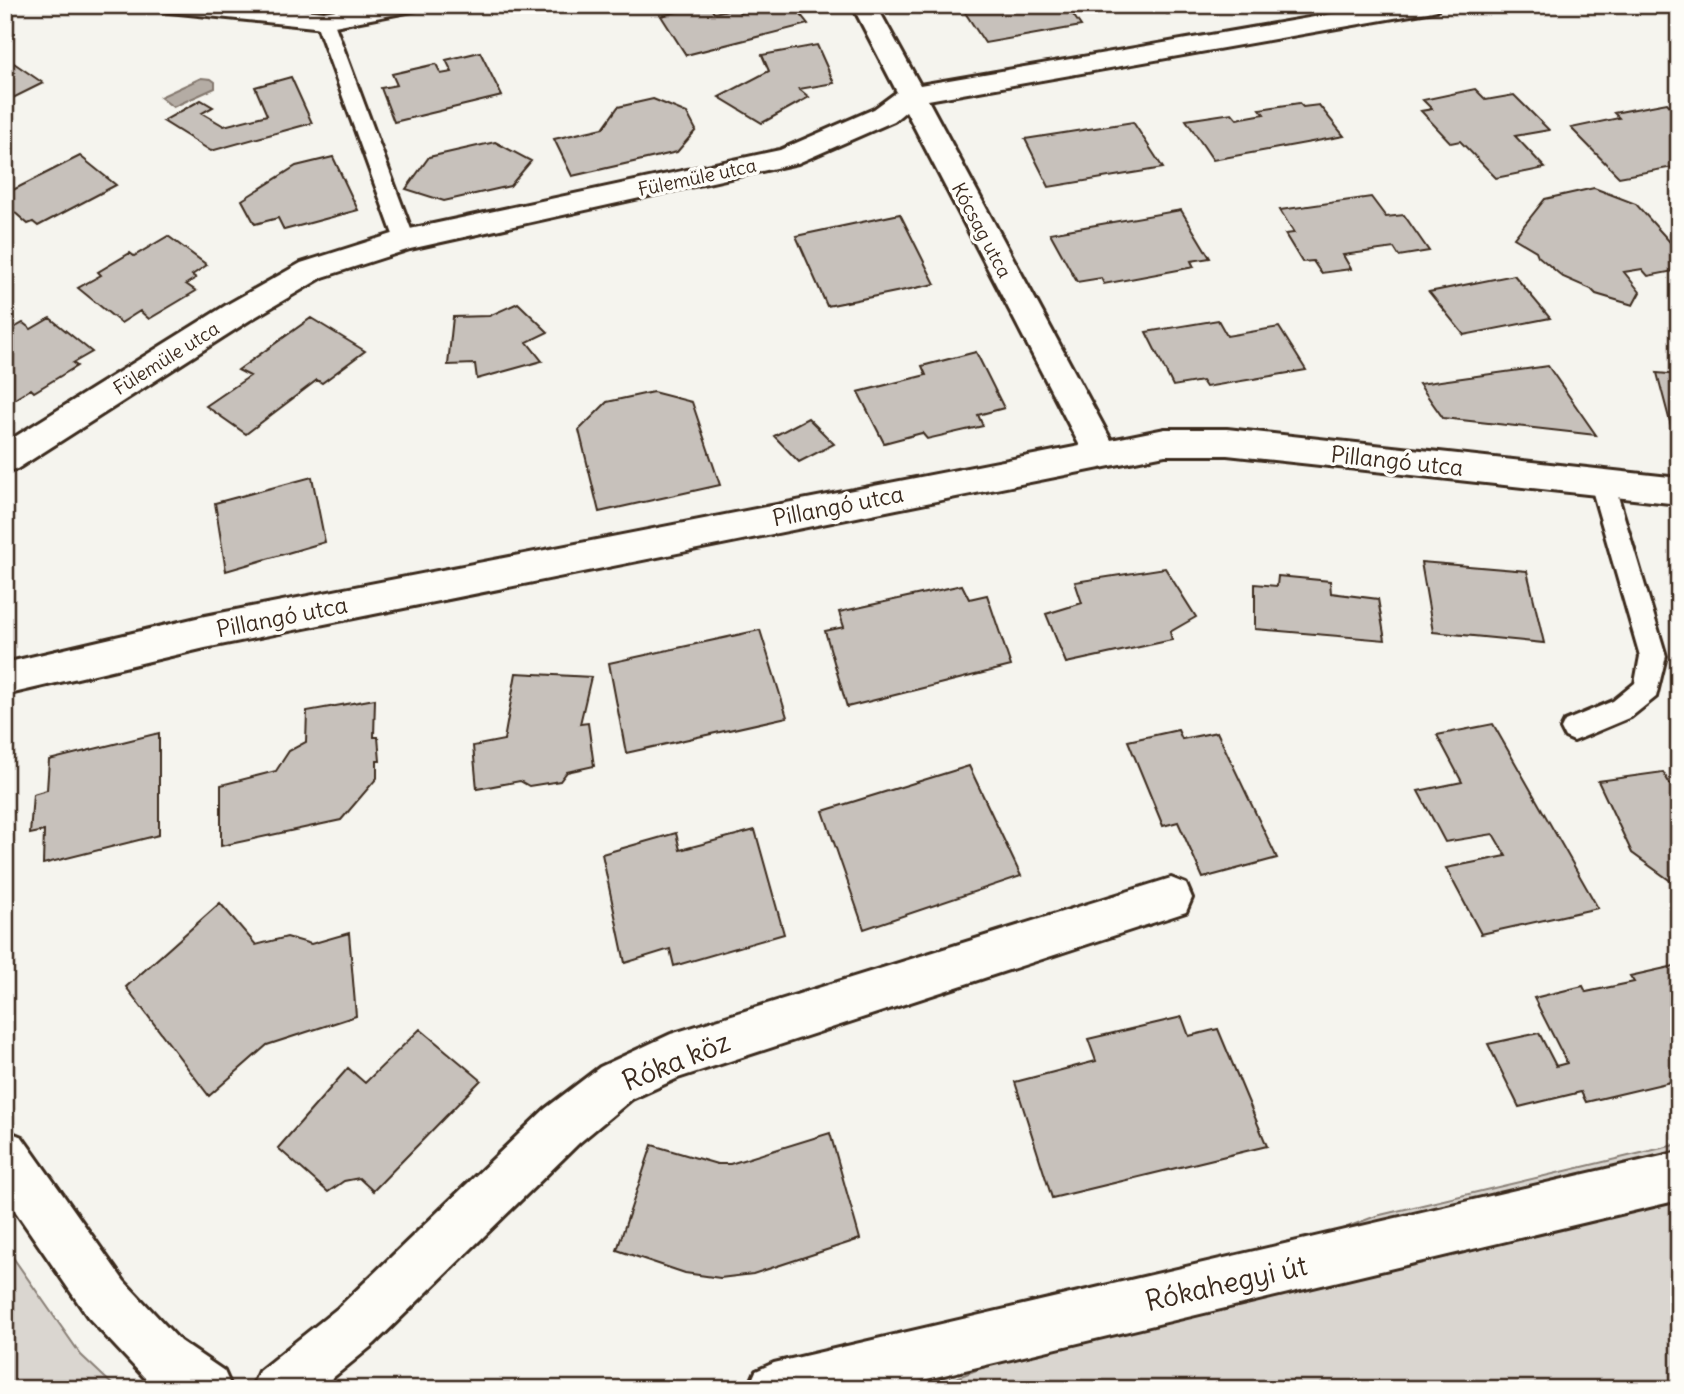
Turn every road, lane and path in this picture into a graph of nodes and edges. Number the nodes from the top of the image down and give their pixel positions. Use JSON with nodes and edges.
{"nodes":[{"id":1,"x":169,"y":5,"type":"edge"},
{"id":2,"x":407,"y":5,"type":"edge"},
{"id":3,"x":864,"y":5,"type":"edge"},
{"id":4,"x":1428,"y":5,"type":"edge"},
{"id":5,"x":350,"y":11,"type":"edge"},
{"id":6,"x":324,"y":20,"type":"junction"},
{"id":7,"x":910,"y":94,"type":"junction"},
{"id":8,"x":405,"y":240,"type":"junction"},
{"id":9,"x":1101,"y":453,"type":"junction"},
{"id":10,"x":5,"y":460,"type":"edge"},
{"id":11,"x":1602,"y":483,"type":"junction"},
{"id":12,"x":1679,"y":491,"type":"edge"},
{"id":13,"x":5,"y":679,"type":"edge"},
{"id":14,"x":1574,"y":729,"type":"dead end"},
{"id":15,"x":1171,"y":898,"type":"dead end"},
{"id":16,"x":5,"y":1154,"type":"edge"},
{"id":17,"x":1679,"y":1177,"type":"edge"},
{"id":18,"x":206,"y":1389,"type":"edge"},
{"id":19,"x":277,"y":1389,"type":"edge"},
{"id":20,"x":774,"y":1389,"type":"edge"}],
"edges":[{"from":1,"to":6,"type":"street"},
{"from":2,"to":5,"type":"street"},
{"from":3,"to":7,"type":"street","name":"Kócsag utca"},
{"from":4,"to":7,"type":"street","name":"Fülemüle utca"},
{"from":5,"to":6,"type":"street"},
{"from":6,"to":8,"type":"lane"},
{"from":7,"to":8,"type":"street","name":"Fülemüle utca"},
{"from":7,"to":9,"type":"street","name":"Kócsag utca"},
{"from":8,"to":10,"type":"street","name":"Fülemüle utca"},
{"from":9,"to":11,"type":"street","name":"Pillangó utca"},
{"from":9,"to":13,"type":"street","name":"Pillangó utca"},
{"from":11,"to":12,"type":"street","name":"Pillangó utca"},
{"from":11,"to":14,"type":"lane"},
{"from":15,"to":19,"type":"street","name":"Róka köz"},
{"from":16,"to":18,"type":"street"},
{"from":17,"to":20,"type":"street","name":"Rókahegyi út"}]}
